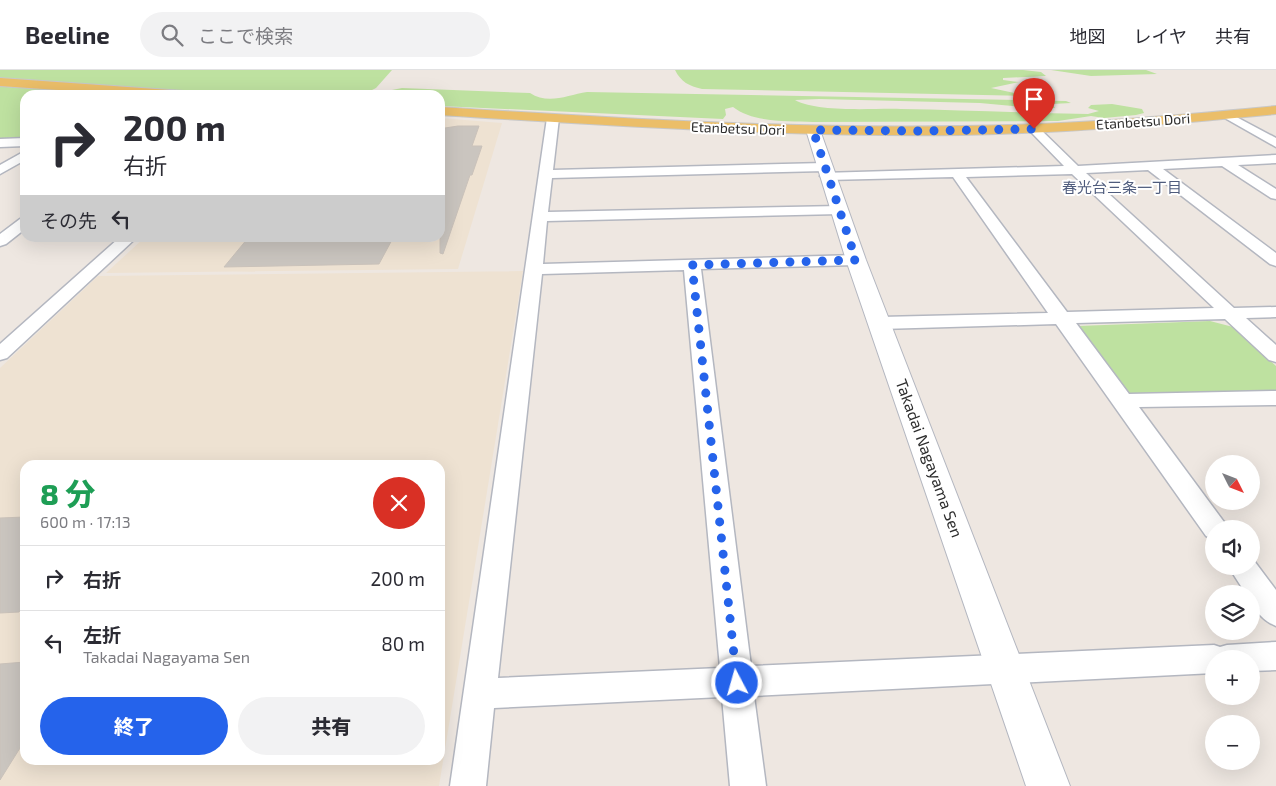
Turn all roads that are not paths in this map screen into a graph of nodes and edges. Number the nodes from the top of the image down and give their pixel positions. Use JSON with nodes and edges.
{"nodes":[{"id":1,"x":0,"y":82,"type":"edge"},
{"id":2,"x":76,"y":90,"type":"edge"},
{"id":3,"x":1276,"y":110,"type":"edge"},
{"id":4,"x":445,"y":111,"type":"edge"},
{"id":5,"x":1227,"y":115,"type":"junction"},
{"id":6,"x":552,"y":118,"type":"junction"},
{"id":7,"x":1034,"y":129,"type":"junction"},
{"id":8,"x":813,"y":130,"type":"junction"},
{"id":9,"x":20,"y":142,"type":"edge"},
{"id":10,"x":0,"y":143,"type":"edge"},
{"id":11,"x":1276,"y":143,"type":"edge"},
{"id":12,"x":20,"y":158,"type":"edge"},
{"id":13,"x":1276,"y":159,"type":"edge"},
{"id":14,"x":1225,"y":162,"type":"junction"},
{"id":15,"x":1151,"y":166,"type":"junction"},
{"id":16,"x":0,"y":170,"type":"edge"},
{"id":17,"x":1074,"y":170,"type":"junction"},
{"id":18,"x":826,"y":172,"type":"junction"},
{"id":19,"x":546,"y":174,"type":"junction"},
{"id":20,"x":958,"y":174,"type":"junction"},
{"id":21,"x":1276,"y":195,"type":"edge"},
{"id":22,"x":840,"y":210,"type":"junction"},
{"id":23,"x":540,"y":218,"type":"junction"},
{"id":24,"x":20,"y":226,"type":"edge"},
{"id":25,"x":0,"y":240,"type":"edge"},
{"id":26,"x":124,"y":242,"type":"edge"},
{"id":27,"x":856,"y":260,"type":"junction"},
{"id":28,"x":1276,"y":261,"type":"edge"},
{"id":29,"x":692,"y":265,"type":"junction"},
{"id":30,"x":534,"y":269,"type":"junction"},
{"id":31,"x":1276,"y":312,"type":"edge"},
{"id":32,"x":1230,"y":314,"type":"junction"},
{"id":33,"x":1061,"y":318,"type":"junction"},
{"id":34,"x":881,"y":323,"type":"junction"},
{"id":35,"x":21,"y":334,"type":"junction"},
{"id":36,"x":0,"y":335,"type":"edge"},
{"id":37,"x":0,"y":354,"type":"edge"},
{"id":38,"x":1276,"y":356,"type":"edge"},
{"id":39,"x":1276,"y":398,"type":"edge"},
{"id":40,"x":1122,"y":401,"type":"junction"},
{"id":41,"x":1208,"y":520,"type":"edge"},
{"id":42,"x":1249,"y":575,"type":"edge"},
{"id":43,"x":1276,"y":613,"type":"edge"},
{"id":44,"x":1276,"y":656,"type":"edge"},
{"id":45,"x":1260,"y":657,"type":"edge"},
{"id":46,"x":1205,"y":660,"type":"edge"},
{"id":47,"x":1006,"y":671,"type":"junction"},
{"id":48,"x":737,"y":683,"type":"junction"},
{"id":49,"x":480,"y":694,"type":"junction"},
{"id":50,"x":468,"y":786,"type":"edge"},
{"id":51,"x":748,"y":786,"type":"edge"},
{"id":52,"x":1048,"y":786,"type":"edge"}],
"edges":[{"from":1,"to":2,"type":"main road"},
{"from":3,"to":5,"type":"main road","name":"Etanbetsu Dori"},
{"from":4,"to":6,"type":"main road","name":"Etanbetsu Dori"},
{"from":5,"to":7,"type":"main road","name":"Etanbetsu Dori"},
{"from":5,"to":11,"type":"street"},
{"from":6,"to":8,"type":"main road","name":"Etanbetsu Dori"},
{"from":6,"to":19,"type":"street"},
{"from":7,"to":8,"type":"main road","name":"Etanbetsu Dori"},
{"from":7,"to":17,"type":"street"},
{"from":8,"to":18,"type":"street","name":"Takadai Nagayama Sen"},
{"from":9,"to":10,"type":"street"},
{"from":12,"to":16,"type":"street"},
{"from":13,"to":14,"type":"street"},
{"from":14,"to":15,"type":"street"},
{"from":14,"to":21,"type":"street"},
{"from":15,"to":17,"type":"street"},
{"from":15,"to":28,"type":"street"},
{"from":17,"to":20,"type":"street"},
{"from":17,"to":32,"type":"street"},
{"from":18,"to":19,"type":"street"},
{"from":18,"to":20,"type":"street"},
{"from":18,"to":22,"type":"street","name":"Takadai Nagayama Sen"},
{"from":19,"to":23,"type":"street"},
{"from":20,"to":33,"type":"street"},
{"from":22,"to":23,"type":"street"},
{"from":22,"to":27,"type":"street","name":"Takadai Nagayama Sen"},
{"from":23,"to":30,"type":"street"},
{"from":24,"to":25,"type":"street"},
{"from":26,"to":35,"type":"street"},
{"from":27,"to":29,"type":"street"},
{"from":27,"to":34,"type":"street","name":"Takadai Nagayama Sen"},
{"from":29,"to":30,"type":"street"},
{"from":29,"to":48,"type":"street"},
{"from":30,"to":49,"type":"street"},
{"from":31,"to":32,"type":"street"},
{"from":32,"to":33,"type":"street"},
{"from":32,"to":38,"type":"street"},
{"from":33,"to":34,"type":"street"},
{"from":33,"to":40,"type":"street"},
{"from":34,"to":47,"type":"street","name":"Takadai Nagayama Sen"},
{"from":35,"to":36,"type":"street"},
{"from":35,"to":37,"type":"street"},
{"from":39,"to":40,"type":"street"},
{"from":40,"to":41,"type":"street"},
{"from":42,"to":43,"type":"street"},
{"from":44,"to":45,"type":"street"},
{"from":46,"to":47,"type":"street"},
{"from":47,"to":48,"type":"street"},
{"from":47,"to":52,"type":"street","name":"Takadai Nagayama Sen"},
{"from":48,"to":49,"type":"street"},
{"from":48,"to":51,"type":"street"},
{"from":49,"to":50,"type":"street"}]}
